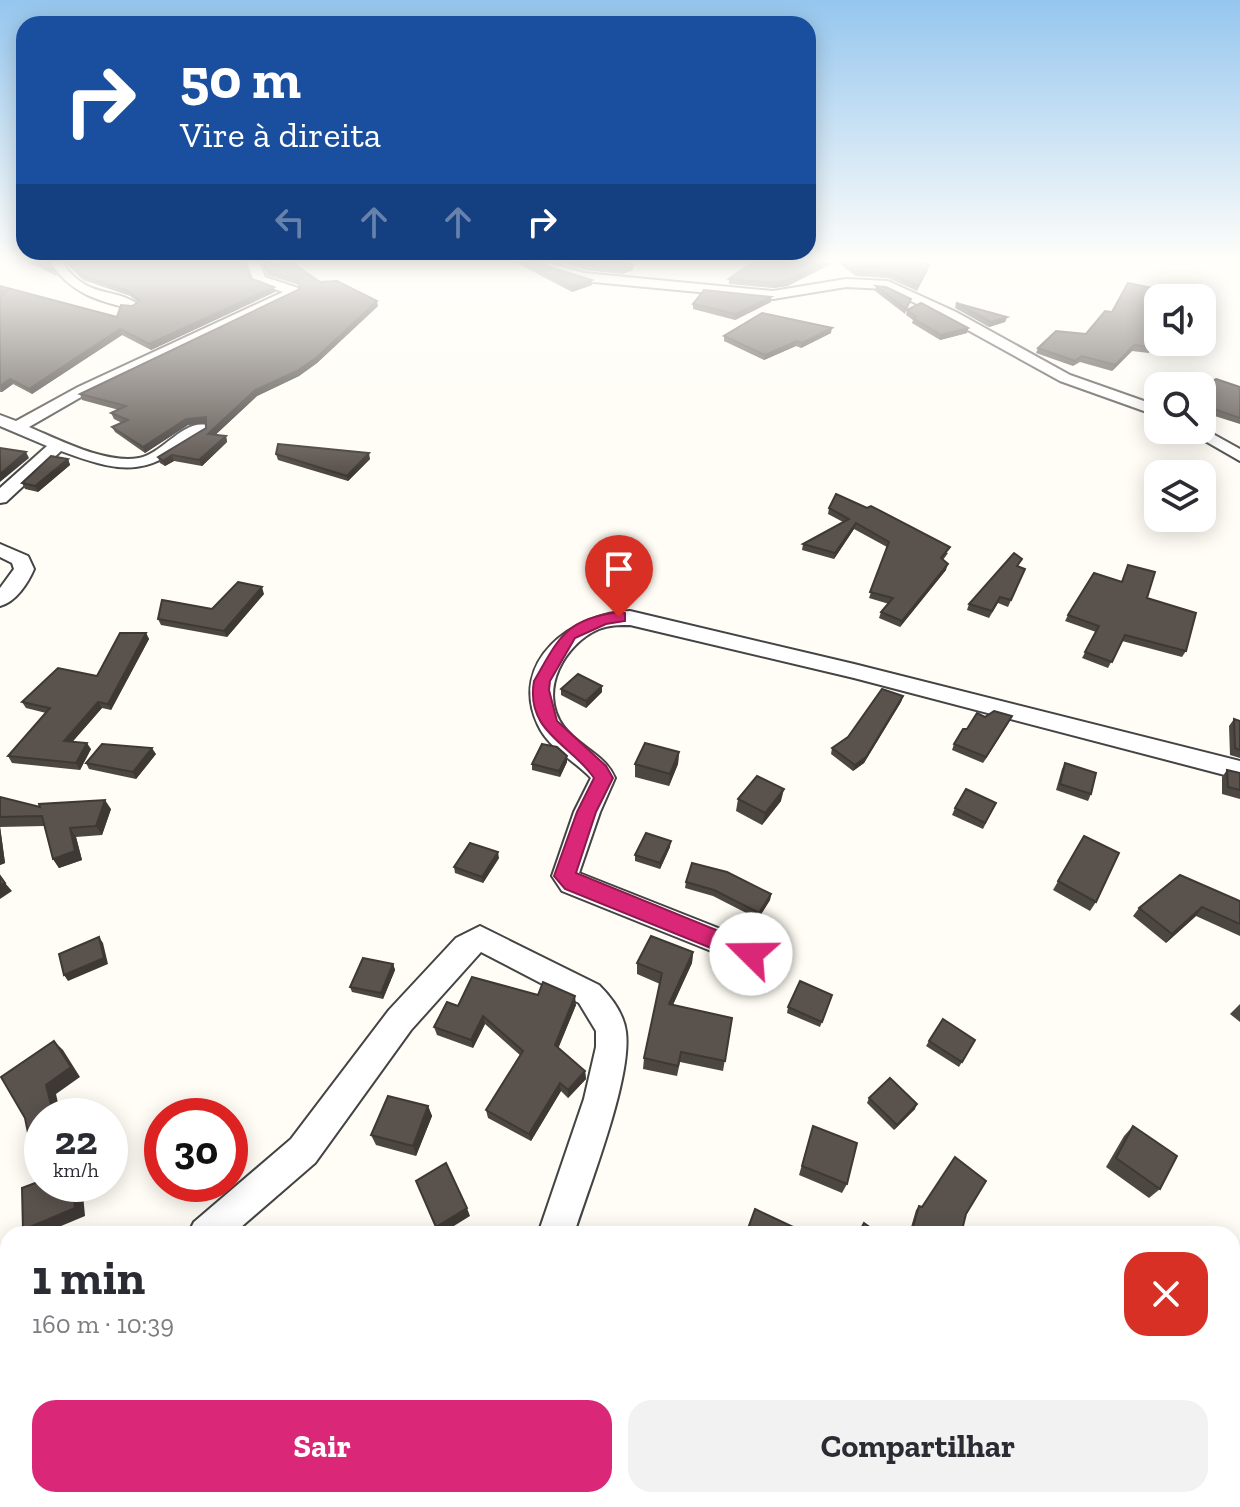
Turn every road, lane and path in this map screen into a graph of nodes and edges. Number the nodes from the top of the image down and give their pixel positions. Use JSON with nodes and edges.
{"nodes":[{"id":1,"x":207,"y":332,"type":"edge"},
{"id":2,"x":982,"y":332,"type":"edge"},
{"id":3,"x":1144,"y":406,"type":"edge"},
{"id":4,"x":0,"y":420,"type":"edge"},
{"id":5,"x":17,"y":427,"type":"junction"},
{"id":6,"x":200,"y":428,"type":"edge"},
{"id":7,"x":1216,"y":442,"type":"edge"},
{"id":8,"x":58,"y":445,"type":"junction"},
{"id":9,"x":1240,"y":456,"type":"edge"},
{"id":10,"x":0,"y":498,"type":"edge"},
{"id":11,"x":0,"y":550,"type":"edge"},
{"id":12,"x":0,"y":600,"type":"edge"},
{"id":13,"x":1240,"y":770,"type":"edge"},
{"id":14,"x":751,"y":954,"type":"dead end"},
{"id":15,"x":215,"y":1226,"type":"edge"},
{"id":16,"x":559,"y":1226,"type":"edge"}],
"edges":[{"from":1,"to":5,"type":"street"},
{"from":2,"to":3,"type":"street"},
{"from":4,"to":5,"type":"street"},
{"from":5,"to":8,"type":"street"},
{"from":6,"to":8,"type":"street"},
{"from":7,"to":9,"type":"street"},
{"from":8,"to":10,"type":"street"},
{"from":11,"to":12,"type":"street"},
{"from":13,"to":14,"type":"street"},
{"from":15,"to":16,"type":"street"}]}
